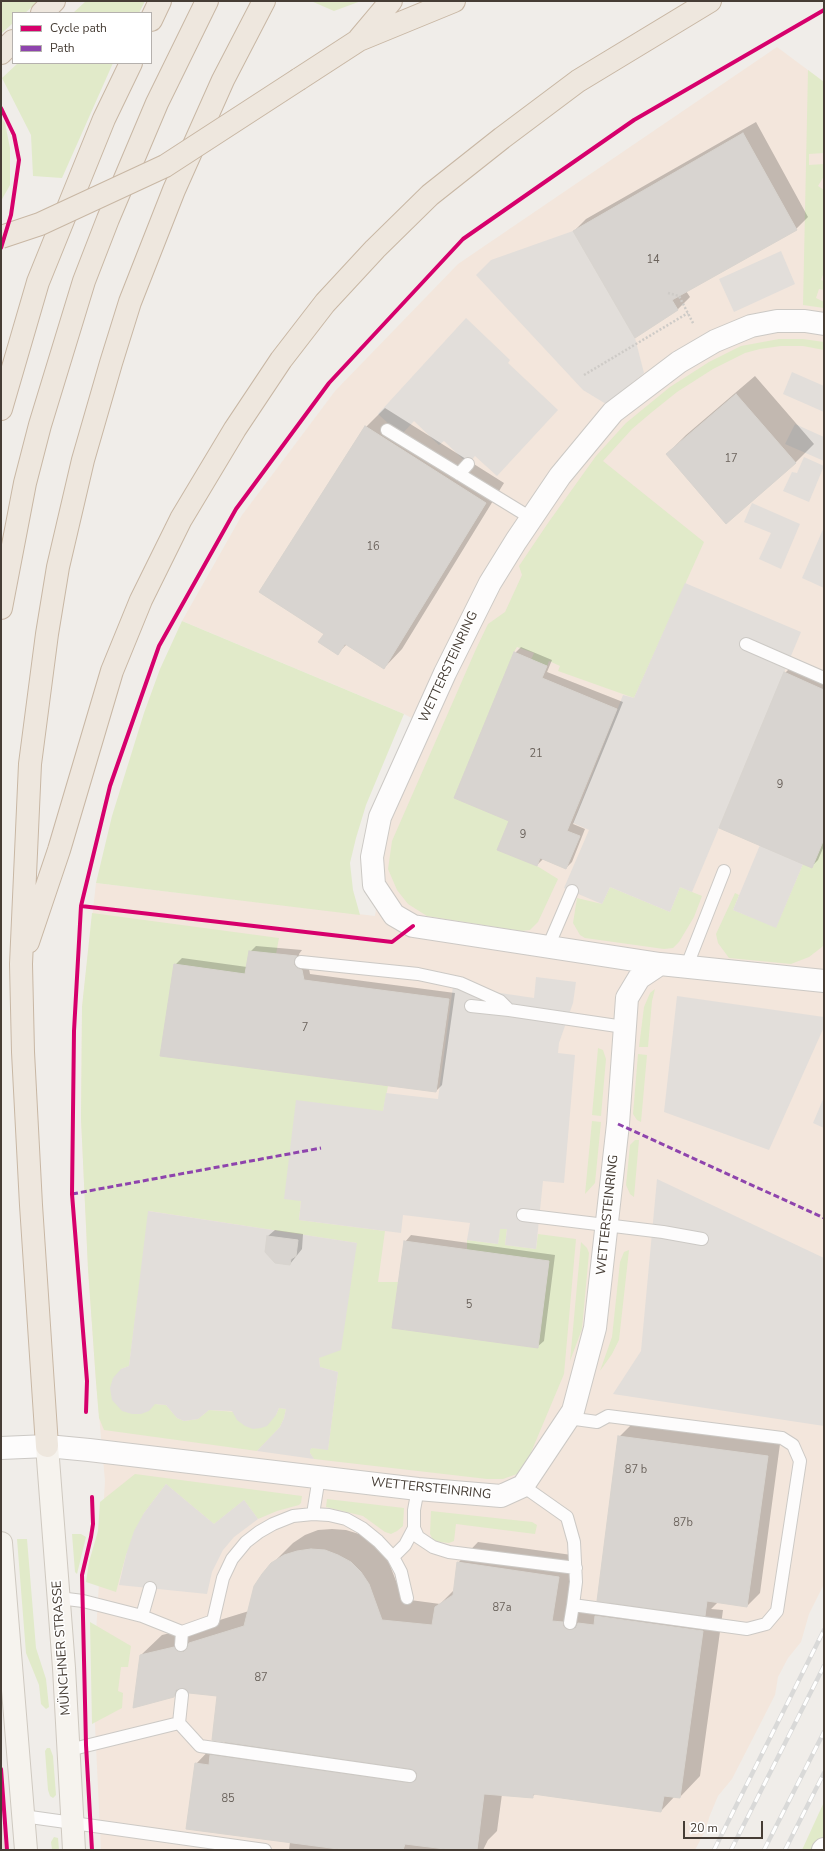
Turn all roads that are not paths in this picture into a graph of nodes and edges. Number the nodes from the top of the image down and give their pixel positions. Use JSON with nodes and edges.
{"nodes":[{"id":1,"x":54,"y":1,"type":"edge"},
{"id":2,"x":160,"y":1,"type":"edge"},
{"id":3,"x":208,"y":1,"type":"edge"},
{"id":4,"x":264,"y":1,"type":"edge"},
{"id":5,"x":391,"y":1,"type":"edge"},
{"id":6,"x":454,"y":1,"type":"edge"},
{"id":7,"x":710,"y":1,"type":"edge"},
{"id":8,"x":43,"y":12,"type":"edge"},
{"id":9,"x":152,"y":18,"type":"edge"},
{"id":10,"x":359,"y":40,"type":"junction"},
{"id":11,"x":12,"y":42,"type":"edge"},
{"id":12,"x":1,"y":53,"type":"edge"},
{"id":13,"x":131,"y":64,"type":"edge"},
{"id":14,"x":1,"y":236,"type":"edge"},
{"id":15,"x":824,"y":324,"type":"edge"},
{"id":16,"x":1,"y":409,"type":"edge"},
{"id":17,"x":387,"y":430,"type":"dead end"},
{"id":18,"x":468,"y":464,"type":"dead end"},
{"id":19,"x":459,"y":474,"type":"junction"},
{"id":20,"x":531,"y":518,"type":"junction"},
{"id":21,"x":1,"y":608,"type":"edge"},
{"id":22,"x":746,"y":644,"type":"dead end"},
{"id":23,"x":824,"y":678,"type":"edge"},
{"id":24,"x":724,"y":871,"type":"dead end"},
{"id":25,"x":572,"y":891,"type":"dead end"},
{"id":26,"x":548,"y":947,"type":"junction"},
{"id":27,"x":301,"y":962,"type":"dead end"},
{"id":28,"x":21,"y":964,"type":"junction"},
{"id":29,"x":660,"y":964,"type":"junction"},
{"id":30,"x":686,"y":968,"type":"junction"},
{"id":31,"x":824,"y":980,"type":"edge"},
{"id":32,"x":471,"y":1006,"type":"dead end"},
{"id":33,"x":509,"y":1010,"type":"junction"},
{"id":34,"x":624,"y":1027,"type":"junction"},
{"id":35,"x":523,"y":1215,"type":"dead end"},
{"id":36,"x":607,"y":1226,"type":"junction"},
{"id":37,"x":702,"y":1239,"type":"dead end"},
{"id":38,"x":568,"y":1418,"type":"junction"},
{"id":39,"x":47,"y":1446,"type":"junction"},
{"id":40,"x":1,"y":1448,"type":"edge"},
{"id":41,"x":318,"y":1477,"type":"junction"},
{"id":42,"x":523,"y":1486,"type":"junction"},
{"id":43,"x":418,"y":1489,"type":"junction"},
{"id":44,"x":313,"y":1514,"type":"junction"},
{"id":45,"x":414,"y":1528,"type":"junction"},
{"id":46,"x":1,"y":1542,"type":"edge"},
{"id":47,"x":393,"y":1557,"type":"junction"},
{"id":48,"x":576,"y":1568,"type":"junction"},
{"id":49,"x":150,"y":1588,"type":"dead end"},
{"id":50,"x":60,"y":1598,"type":"junction"},
{"id":51,"x":407,"y":1598,"type":"dead end"},
{"id":52,"x":573,"y":1605,"type":"junction"},
{"id":53,"x":142,"y":1616,"type":"junction"},
{"id":54,"x":570,"y":1623,"type":"dead end"},
{"id":55,"x":182,"y":1632,"type":"junction"},
{"id":56,"x":182,"y":1645,"type":"dead end"},
{"id":57,"x":182,"y":1695,"type":"dead end"},
{"id":58,"x":179,"y":1723,"type":"junction"},
{"id":59,"x":69,"y":1750,"type":"junction"},
{"id":60,"x":410,"y":1776,"type":"dead end"},
{"id":61,"x":23,"y":1816,"type":"junction"},
{"id":62,"x":72,"y":1823,"type":"junction"},
{"id":63,"x":26,"y":1850,"type":"edge"},
{"id":64,"x":74,"y":1850,"type":"edge"},
{"id":65,"x":265,"y":1850,"type":"edge"}],
"edges":[{"from":1,"to":8,"type":"highway"},
{"from":2,"to":9,"type":"highway"},
{"from":3,"to":21,"type":"highway"},
{"from":4,"to":28,"type":"highway"},
{"from":5,"to":10,"type":"highway"},
{"from":6,"to":10,"type":"highway"},
{"from":7,"to":28,"type":"highway"},
{"from":10,"to":14,"type":"highway","bridge":true},
{"from":11,"to":12,"type":"highway"},
{"from":13,"to":16,"type":"highway"},
{"from":15,"to":20,"type":"street","name":"WETTERSTEINRING"},
{"from":17,"to":19,"type":"lane"},
{"from":18,"to":19,"type":"lane"},
{"from":19,"to":20,"type":"lane"},
{"from":20,"to":26,"type":"street","name":"WETTERSTEINRING"},
{"from":22,"to":23,"type":"lane"},
{"from":24,"to":30,"type":"lane"},
{"from":25,"to":26,"type":"lane"},
{"from":26,"to":29,"type":"street","name":"WETTERSTEINRING"},
{"from":27,"to":33,"type":"lane"},
{"from":28,"to":39,"type":"highway"},
{"from":29,"to":30,"type":"street","name":"WETTERSTEINRING"},
{"from":29,"to":34,"type":"street","name":"WETTERSTEINRING"},
{"from":30,"to":31,"type":"street","name":"WETTERSTEINRING"},
{"from":32,"to":33,"type":"lane"},
{"from":33,"to":34,"type":"lane"},
{"from":34,"to":36,"type":"street","name":"WETTERSTEINRING"},
{"from":35,"to":36,"type":"lane"},
{"from":36,"to":37,"type":"lane"},
{"from":36,"to":38,"type":"street","name":"WETTERSTEINRING"},
{"from":38,"to":42,"type":"street","name":"WETTERSTEINRING"},
{"from":38,"to":52,"type":"lane"},
{"from":39,"to":40,"type":"street","name":"WETTERSTEINRING"},
{"from":39,"to":41,"type":"street","name":"WETTERSTEINRING"},
{"from":39,"to":50,"type":"main road","name":"MÜNCHNER STRASSE"},
{"from":41,"to":43,"type":"street","name":"WETTERSTEINRING"},
{"from":41,"to":44,"type":"lane"},
{"from":42,"to":43,"type":"street","name":"WETTERSTEINRING"},
{"from":42,"to":48,"type":"lane"},
{"from":43,"to":45,"type":"lane"},
{"from":44,"to":47,"type":"lane"},
{"from":44,"to":55,"type":"lane"},
{"from":45,"to":47,"type":"lane"},
{"from":45,"to":48,"type":"lane"},
{"from":46,"to":61,"type":"main road"},
{"from":47,"to":51,"type":"lane"},
{"from":48,"to":52,"type":"lane"},
{"from":49,"to":53,"type":"lane"},
{"from":50,"to":53,"type":"lane"},
{"from":50,"to":59,"type":"main road","name":"MÜNCHNER STRASSE"},
{"from":52,"to":54,"type":"lane"},
{"from":53,"to":55,"type":"lane"},
{"from":55,"to":56,"type":"lane"},
{"from":57,"to":58,"type":"lane"},
{"from":58,"to":59,"type":"lane"},
{"from":58,"to":60,"type":"lane"},
{"from":59,"to":62,"type":"main road","name":"MÜNCHNER STRASSE"},
{"from":61,"to":62,"type":"lane"},
{"from":61,"to":63,"type":"main road"},
{"from":62,"to":64,"type":"main road","name":"MÜNCHNER STRASSE"},
{"from":62,"to":65,"type":"lane"}]}
